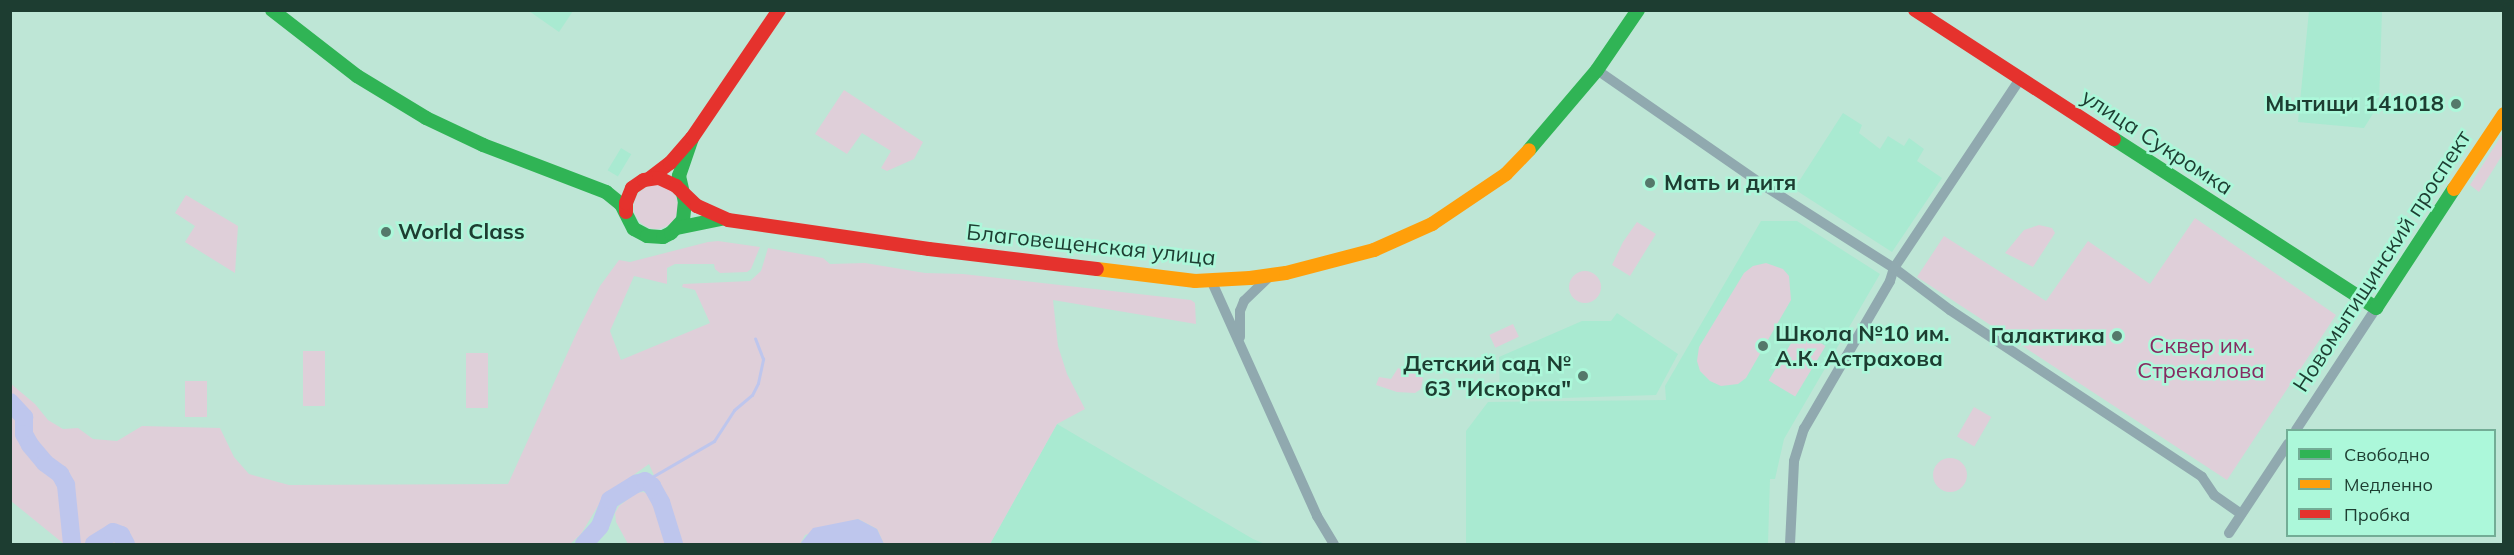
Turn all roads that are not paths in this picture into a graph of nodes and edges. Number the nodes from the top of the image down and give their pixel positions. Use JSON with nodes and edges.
{"nodes":[{"id":1,"x":272,"y":10,"type":"edge"},
{"id":2,"x":779,"y":10,"type":"edge"},
{"id":3,"x":1638,"y":10,"type":"edge"},
{"id":4,"x":1915,"y":10,"type":"edge"},
{"id":5,"x":1597,"y":70,"type":"junction"},
{"id":6,"x":2020,"y":79,"type":"junction"},
{"id":7,"x":2504,"y":114,"type":"edge"},
{"id":8,"x":692,"y":138,"type":"junction"},
{"id":9,"x":644,"y":180,"type":"junction"},
{"id":10,"x":603,"y":190,"type":"junction"},
{"id":11,"x":682,"y":194,"type":"junction"},
{"id":12,"x":626,"y":212,"type":"junction"},
{"id":13,"x":728,"y":220,"type":"junction"},
{"id":14,"x":678,"y":228,"type":"junction"},
{"id":15,"x":1894,"y":268,"type":"junction"},
{"id":16,"x":1272,"y":275,"type":"junction"},
{"id":17,"x":1211,"y":280,"type":"junction"},
{"id":18,"x":2376,"y":308,"type":"junction"},
{"id":19,"x":1242,"y":349,"type":"junction"},
{"id":20,"x":2297,"y":429,"type":"edge"},
{"id":21,"x":2286,"y":447,"type":"edge"},
{"id":22,"x":2241,"y":514,"type":"junction"},
{"id":23,"x":2229,"y":532,"type":"dead end"},
{"id":24,"x":1334,"y":544,"type":"edge"},
{"id":25,"x":1790,"y":544,"type":"edge"}],
"edges":[{"from":1,"to":10,"type":"street"},
{"from":2,"to":8,"type":"street"},
{"from":3,"to":5,"type":"street","name":"Благовещенская улица"},
{"from":4,"to":6,"type":"street","name":"улица Сукромка"},
{"from":5,"to":15,"type":"street"},
{"from":5,"to":16,"type":"street","name":"Благовещенская улица"},
{"from":6,"to":15,"type":"street"},
{"from":6,"to":18,"type":"street","name":"улица Сукромка"},
{"from":7,"to":18,"type":"street","name":"Новомытищинский проспект"},
{"from":8,"to":9,"type":"street"},
{"from":8,"to":11,"type":"street"},
{"from":9,"to":10,"type":"street"},
{"from":9,"to":11,"type":"street"},
{"from":9,"to":12,"type":"street"},
{"from":10,"to":12,"type":"street"},
{"from":11,"to":13,"type":"street"},
{"from":11,"to":14,"type":"street"},
{"from":12,"to":14,"type":"street"},
{"from":13,"to":14,"type":"street"},
{"from":13,"to":17,"type":"street","name":"Благовещенская улица"},
{"from":15,"to":22,"type":"street"},
{"from":15,"to":25,"type":"street"},
{"from":16,"to":17,"type":"street","name":"Благовещенская улица"},
{"from":16,"to":19,"type":"street"},
{"from":17,"to":19,"type":"street"},
{"from":18,"to":20,"type":"street","name":"Новомытищинский проспект"},
{"from":19,"to":24,"type":"street"},
{"from":21,"to":22,"type":"street"},
{"from":22,"to":23,"type":"street"}]}
